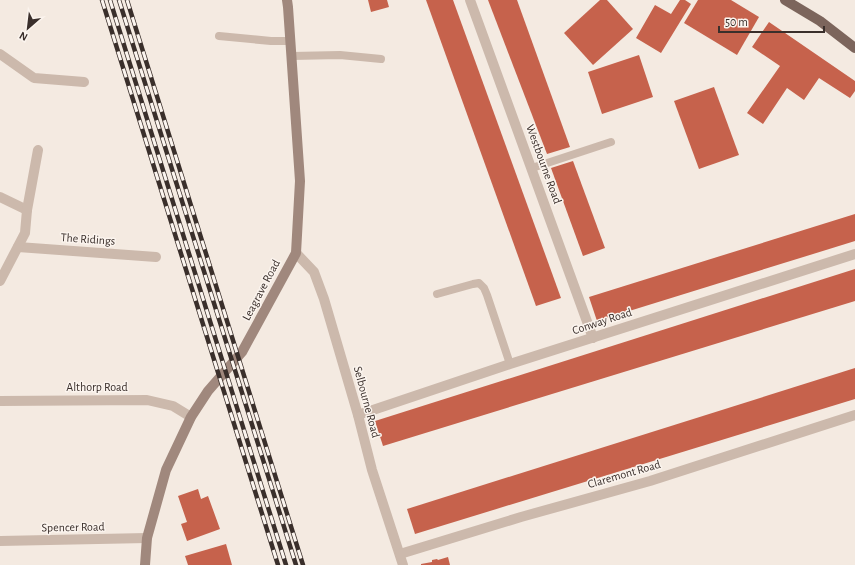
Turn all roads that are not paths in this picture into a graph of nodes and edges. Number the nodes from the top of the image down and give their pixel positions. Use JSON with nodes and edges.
{"nodes":[{"id":1,"x":287,"y":0,"type":"edge"},
{"id":2,"x":470,"y":0,"type":"edge"},
{"id":3,"x":785,"y":0,"type":"edge"},
{"id":4,"x":219,"y":36,"type":"dead end"},
{"id":5,"x":290,"y":41,"type":"junction"},
{"id":6,"x":855,"y":48,"type":"edge"},
{"id":7,"x":0,"y":54,"type":"edge"},
{"id":8,"x":292,"y":56,"type":"junction"},
{"id":9,"x":381,"y":58,"type":"dead end"},
{"id":10,"x":84,"y":82,"type":"dead end"},
{"id":11,"x":611,"y":142,"type":"dead end"},
{"id":12,"x":38,"y":150,"type":"dead end"},
{"id":13,"x":532,"y":168,"type":"junction"},
{"id":14,"x":0,"y":197,"type":"edge"},
{"id":15,"x":27,"y":210,"type":"junction"},
{"id":16,"x":18,"y":247,"type":"junction"},
{"id":17,"x":296,"y":253,"type":"junction"},
{"id":18,"x":855,"y":254,"type":"edge"},
{"id":19,"x":156,"y":257,"type":"dead end"},
{"id":20,"x":0,"y":281,"type":"edge"},
{"id":21,"x":437,"y":294,"type":"dead end"},
{"id":22,"x":594,"y":338,"type":"junction"},
{"id":23,"x":510,"y":364,"type":"junction"},
{"id":24,"x":0,"y":401,"type":"edge"},
{"id":25,"x":358,"y":415,"type":"junction"},
{"id":26,"x":855,"y":415,"type":"edge"},
{"id":27,"x":191,"y":417,"type":"junction"},
{"id":28,"x":147,"y":538,"type":"junction"},
{"id":29,"x":0,"y":541,"type":"edge"},
{"id":30,"x":400,"y":554,"type":"junction"},
{"id":31,"x":145,"y":565,"type":"edge"},
{"id":32,"x":403,"y":565,"type":"edge"}],
"edges":[{"from":1,"to":5,"type":"main road","name":"Leagrave Road"},
{"from":2,"to":13,"type":"street","name":"Westbourne Road"},
{"from":3,"to":6,"type":"main road"},
{"from":4,"to":5,"type":"lane"},
{"from":5,"to":8,"type":"main road","name":"Leagrave Road"},
{"from":7,"to":10,"type":"street"},
{"from":8,"to":9,"type":"lane"},
{"from":8,"to":17,"type":"main road","name":"Leagrave Road"},
{"from":11,"to":13,"type":"lane"},
{"from":12,"to":15,"type":"street"},
{"from":13,"to":22,"type":"street","name":"Westbourne Road"},
{"from":14,"to":15,"type":"street"},
{"from":15,"to":16,"type":"street"},
{"from":16,"to":19,"type":"street","name":"The Ridings"},
{"from":16,"to":20,"type":"street"},
{"from":17,"to":25,"type":"street","name":"Selbourne Road"},
{"from":17,"to":27,"type":"main road","name":"Leagrave Road"},
{"from":18,"to":22,"type":"street","name":"Conway Road"},
{"from":21,"to":23,"type":"lane"},
{"from":22,"to":23,"type":"street","name":"Conway Road"},
{"from":23,"to":25,"type":"street","name":"Conway Road"},
{"from":24,"to":27,"type":"street","name":"Althorp Road"},
{"from":25,"to":30,"type":"street","name":"Selbourne Road"},
{"from":26,"to":30,"type":"street","name":"Claremont Road"},
{"from":27,"to":28,"type":"main road","name":"Leagrave Road"},
{"from":28,"to":29,"type":"street","name":"Spencer Road"},
{"from":28,"to":31,"type":"main road","name":"Leagrave Road"},
{"from":30,"to":32,"type":"street","name":"Selbourne Road"}]}
